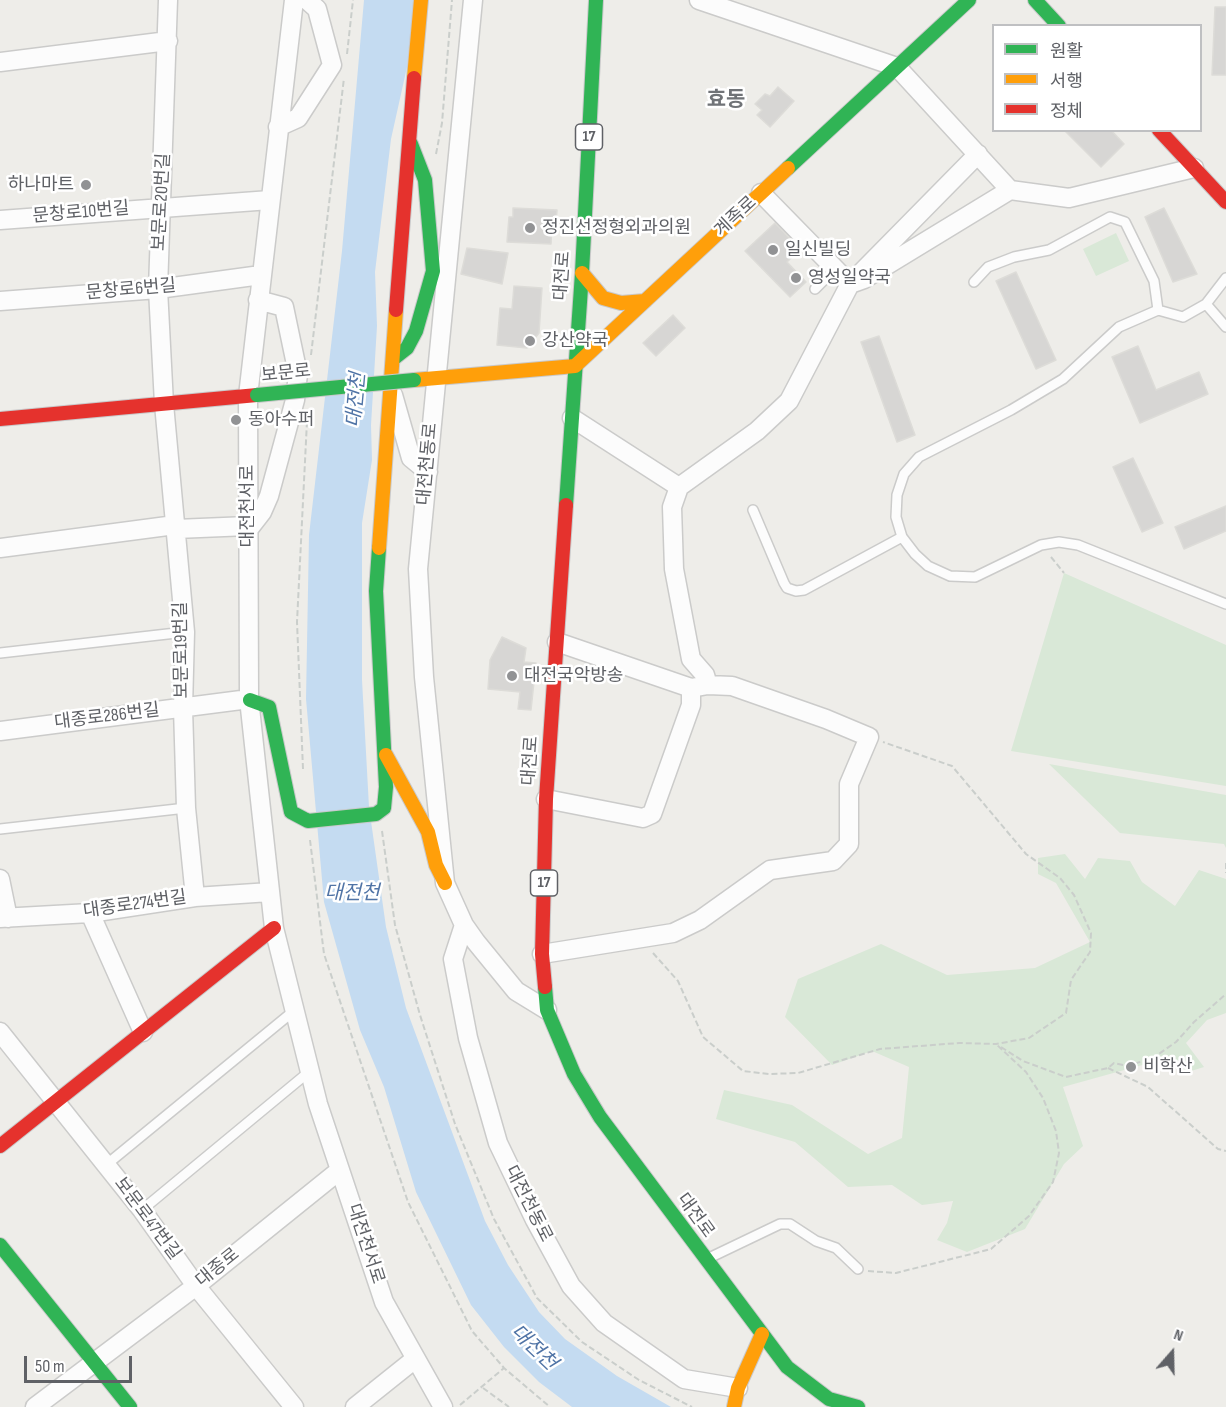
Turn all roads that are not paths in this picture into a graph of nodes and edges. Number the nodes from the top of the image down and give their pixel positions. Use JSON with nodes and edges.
{"nodes":[{"id":1,"x":168,"y":0,"type":"edge"},
{"id":2,"x":294,"y":0,"type":"edge"},
{"id":3,"x":307,"y":0,"type":"edge"},
{"id":4,"x":421,"y":0,"type":"edge"},
{"id":5,"x":473,"y":0,"type":"edge"},
{"id":6,"x":596,"y":0,"type":"edge"},
{"id":7,"x":699,"y":0,"type":"edge"},
{"id":8,"x":969,"y":0,"type":"edge"},
{"id":9,"x":1035,"y":0,"type":"edge"},
{"id":10,"x":1057,"y":24,"type":"edge"},
{"id":11,"x":168,"y":41,"type":"junction"},
{"id":12,"x":0,"y":62,"type":"edge"},
{"id":13,"x":897,"y":67,"type":"junction"},
{"id":14,"x":278,"y":128,"type":"junction"},
{"id":15,"x":1161,"y":132,"type":"edge"},
{"id":16,"x":408,"y":136,"type":"junction"},
{"id":17,"x":978,"y":154,"type":"junction"},
{"id":18,"x":1194,"y":168,"type":"junction"},
{"id":19,"x":1011,"y":190,"type":"junction"},
{"id":20,"x":761,"y":193,"type":"junction"},
{"id":21,"x":270,"y":200,"type":"junction"},
{"id":22,"x":1226,"y":202,"type":"edge"},
{"id":23,"x":162,"y":206,"type":"junction"},
{"id":24,"x":0,"y":220,"type":"edge"},
{"id":25,"x":835,"y":269,"type":"junction"},
{"id":26,"x":440,"y":272,"type":"junction"},
{"id":27,"x":582,"y":273,"type":"junction"},
{"id":28,"x":261,"y":274,"type":"junction"},
{"id":29,"x":1226,"y":278,"type":"edge"},
{"id":30,"x":974,"y":282,"type":"dead end"},
{"id":31,"x":850,"y":284,"type":"junction"},
{"id":32,"x":158,"y":289,"type":"junction"},
{"id":33,"x":815,"y":289,"type":"dead end"},
{"id":34,"x":258,"y":300,"type":"junction"},
{"id":35,"x":0,"y":301,"type":"edge"},
{"id":36,"x":645,"y":301,"type":"junction"},
{"id":37,"x":1206,"y":304,"type":"junction"},
{"id":38,"x":1158,"y":310,"type":"junction"},
{"id":39,"x":1226,"y":327,"type":"edge"},
{"id":40,"x":393,"y":359,"type":"junction"},
{"id":41,"x":575,"y":366,"type":"junction"},
{"id":42,"x":436,"y":377,"type":"junction"},
{"id":43,"x":392,"y":390,"type":"junction"},
{"id":44,"x":253,"y":396,"type":"junction"},
{"id":45,"x":164,"y":404,"type":"junction"},
{"id":46,"x":572,"y":418,"type":"junction"},
{"id":47,"x":0,"y":419,"type":"edge"},
{"id":48,"x":428,"y":472,"type":"junction"},
{"id":49,"x":679,"y":487,"type":"junction"},
{"id":50,"x":753,"y":510,"type":"dead end"},
{"id":51,"x":176,"y":527,"type":"junction"},
{"id":52,"x":248,"y":528,"type":"junction"},
{"id":53,"x":902,"y":537,"type":"junction"},
{"id":54,"x":0,"y":548,"type":"edge"},
{"id":55,"x":1226,"y":604,"type":"edge"},
{"id":56,"x":185,"y":632,"type":"junction"},
{"id":57,"x":557,"y":642,"type":"junction"},
{"id":58,"x":0,"y":652,"type":"edge"},
{"id":59,"x":700,"y":687,"type":"junction"},
{"id":60,"x":249,"y":700,"type":"junction"},
{"id":61,"x":183,"y":708,"type":"junction"},
{"id":62,"x":0,"y":730,"type":"edge"},
{"id":63,"x":383,"y":751,"type":"junction"},
{"id":64,"x":546,"y":799,"type":"junction"},
{"id":65,"x":186,"y":808,"type":"junction"},
{"id":66,"x":0,"y":830,"type":"edge"},
{"id":67,"x":0,"y":879,"type":"edge"},
{"id":68,"x":445,"y":882,"type":"junction"},
{"id":69,"x":270,"y":892,"type":"junction"},
{"id":70,"x":195,"y":897,"type":"junction"},
{"id":71,"x":90,"y":913,"type":"junction"},
{"id":72,"x":4,"y":918,"type":"edge"},
{"id":73,"x":464,"y":924,"type":"junction"},
{"id":74,"x":274,"y":928,"type":"junction"},
{"id":75,"x":542,"y":954,"type":"junction"},
{"id":76,"x":295,"y":1010,"type":"junction"},
{"id":77,"x":547,"y":1010,"type":"junction"},
{"id":78,"x":0,"y":1032,"type":"edge"},
{"id":79,"x":143,"y":1032,"type":"junction"},
{"id":80,"x":310,"y":1071,"type":"junction"},
{"id":81,"x":55,"y":1100,"type":"junction"},
{"id":82,"x":0,"y":1146,"type":"edge"},
{"id":83,"x":106,"y":1165,"type":"junction"},
{"id":84,"x":340,"y":1170,"type":"junction"},
{"id":85,"x":142,"y":1210,"type":"junction"},
{"id":86,"x":0,"y":1245,"type":"edge"},
{"id":87,"x":706,"y":1261,"type":"junction"},
{"id":88,"x":858,"y":1269,"type":"road end"},
{"id":89,"x":196,"y":1286,"type":"junction"},
{"id":90,"x":762,"y":1334,"type":"junction"},
{"id":91,"x":415,"y":1359,"type":"junction"},
{"id":92,"x":94,"y":1363,"type":"junction"},
{"id":93,"x":735,"y":1399,"type":"edge"},
{"id":94,"x":35,"y":1407,"type":"edge"},
{"id":95,"x":130,"y":1407,"type":"edge"},
{"id":96,"x":294,"y":1407,"type":"edge"},
{"id":97,"x":355,"y":1407,"type":"edge"},
{"id":98,"x":443,"y":1407,"type":"edge"},
{"id":99,"x":858,"y":1407,"type":"edge"}],
"edges":[{"from":1,"to":11,"type":"street","name":"보문로20번길"},
{"from":2,"to":14,"type":"street","name":"대전천서로"},
{"from":3,"to":14,"type":"street"},
{"from":4,"to":16,"type":"main road"},
{"from":5,"to":26,"type":"street","name":"대전천동로"},
{"from":6,"to":27,"type":"main road","name":"대전로","number":"17"},
{"from":7,"to":13,"type":"street"},
{"from":8,"to":13,"type":"main road","name":"계족로"},
{"from":9,"to":10,"type":"main road"},
{"from":11,"to":12,"type":"street"},
{"from":11,"to":23,"type":"street","name":"보문로20번길"},
{"from":13,"to":17,"type":"street"},
{"from":13,"to":20,"type":"main road","name":"계족로"},
{"from":14,"to":21,"type":"street","name":"대전천서로"},
{"from":15,"to":18,"type":"main road"},
{"from":16,"to":26,"type":"main road"},
{"from":16,"to":40,"type":"main road"},
{"from":17,"to":19,"type":"street"},
{"from":17,"to":31,"type":"street"},
{"from":18,"to":19,"type":"street"},
{"from":18,"to":22,"type":"main road"},
{"from":19,"to":31,"type":"street"},
{"from":20,"to":25,"type":"street"},
{"from":20,"to":36,"type":"main road","name":"계족로"},
{"from":21,"to":23,"type":"street","name":"문창로10번길"},
{"from":21,"to":28,"type":"street","name":"대전천서로"},
{"from":23,"to":24,"type":"street","name":"문창로10번길"},
{"from":23,"to":32,"type":"street","name":"보문로20번길"},
{"from":25,"to":31,"type":"street"},
{"from":25,"to":33,"type":"lane"},
{"from":26,"to":40,"type":"main road"},
{"from":26,"to":42,"type":"street","name":"대전천동로"},
{"from":27,"to":36,"type":"main road"},
{"from":27,"to":41,"type":"main road","name":"대전로","number":"17"},
{"from":28,"to":32,"type":"street","name":"문창로6번길"},
{"from":28,"to":34,"type":"street","name":"대전천서로"},
{"from":29,"to":37,"type":"lane"},
{"from":30,"to":38,"type":"lane"},
{"from":31,"to":49,"type":"street"},
{"from":32,"to":35,"type":"street","name":"문창로6번길"},
{"from":32,"to":45,"type":"street","name":"보문로20번길"},
{"from":34,"to":44,"type":"street","name":"대전천서로"},
{"from":34,"to":52,"type":"street"},
{"from":36,"to":41,"type":"main road","name":"계족로"},
{"from":37,"to":38,"type":"lane"},
{"from":37,"to":39,"type":"lane"},
{"from":38,"to":53,"type":"lane"},
{"from":40,"to":43,"type":"main road"},
{"from":41,"to":42,"type":"main road","name":"보문로"},
{"from":41,"to":46,"type":"main road","name":"대전로","number":"17"},
{"from":42,"to":44,"type":"main road","name":"보문로","bridge":true},
{"from":42,"to":48,"type":"street","name":"대전천동로"},
{"from":43,"to":48,"type":"street"},
{"from":43,"to":63,"type":"main road"},
{"from":44,"to":45,"type":"main road","name":"보문로"},
{"from":44,"to":52,"type":"street","name":"대전천서로"},
{"from":45,"to":47,"type":"main road","name":"보문로"},
{"from":45,"to":51,"type":"street","name":"보문로19번길"},
{"from":46,"to":49,"type":"street"},
{"from":46,"to":57,"type":"main road","name":"대전로","number":"17"},
{"from":48,"to":68,"type":"street","name":"대전천동로"},
{"from":49,"to":59,"type":"street"},
{"from":50,"to":53,"type":"lane"},
{"from":51,"to":52,"type":"street"},
{"from":51,"to":54,"type":"street"},
{"from":51,"to":56,"type":"street","name":"보문로19번길"},
{"from":52,"to":60,"type":"street","name":"대전천서로"},
{"from":53,"to":55,"type":"lane"},
{"from":56,"to":58,"type":"lane"},
{"from":56,"to":61,"type":"street","name":"보문로19번길"},
{"from":57,"to":59,"type":"street"},
{"from":57,"to":64,"type":"main road","name":"대전로","number":"17"},
{"from":59,"to":64,"type":"street"},
{"from":59,"to":75,"type":"street"},
{"from":60,"to":61,"type":"street","name":"대종로286번길"},
{"from":60,"to":63,"type":"main road"},
{"from":60,"to":69,"type":"street","name":"대전천서로"},
{"from":61,"to":62,"type":"street","name":"대종로286번길"},
{"from":61,"to":65,"type":"street","name":"보문로19번길"},
{"from":63,"to":68,"type":"main road"},
{"from":64,"to":75,"type":"main road","name":"대전로","number":"17"},
{"from":65,"to":66,"type":"lane"},
{"from":65,"to":70,"type":"street","name":"보문로19번길"},
{"from":67,"to":72,"type":"street"},
{"from":68,"to":73,"type":"street","name":"대전천동로"},
{"from":69,"to":70,"type":"street","name":"대종로274번길"},
{"from":69,"to":74,"type":"street","name":"대전천서로"},
{"from":70,"to":71,"type":"street","name":"대종로274번길"},
{"from":71,"to":72,"type":"street","name":"대종로274번길"},
{"from":71,"to":79,"type":"street"},
{"from":73,"to":77,"type":"street","name":"대전천동로"},
{"from":73,"to":93,"type":"street","name":"대전천동로"},
{"from":74,"to":76,"type":"street","name":"대전천서로"},
{"from":74,"to":79,"type":"main road"},
{"from":75,"to":77,"type":"main road","name":"대전로","number":"17"},
{"from":76,"to":80,"type":"street","name":"대전천서로"},
{"from":76,"to":83,"type":"lane"},
{"from":77,"to":87,"type":"main road","name":"대전로","number":"17"},
{"from":78,"to":81,"type":"street","name":"보문로47번길"},
{"from":79,"to":81,"type":"main road"},
{"from":80,"to":84,"type":"street","name":"대전천서로"},
{"from":80,"to":85,"type":"lane"},
{"from":81,"to":82,"type":"main road"},
{"from":81,"to":83,"type":"street","name":"보문로47번길"},
{"from":83,"to":85,"type":"street","name":"보문로47번길"},
{"from":84,"to":89,"type":"street","name":"대종로"},
{"from":84,"to":91,"type":"street","name":"대전천서로"},
{"from":85,"to":89,"type":"street","name":"보문로47번길"},
{"from":86,"to":92,"type":"main road"},
{"from":87,"to":88,"type":"lane"},
{"from":87,"to":90,"type":"main road","name":"대전로","number":"17"},
{"from":89,"to":92,"type":"street","name":"대종로"},
{"from":89,"to":96,"type":"street","name":"보문로47번길"},
{"from":90,"to":93,"type":"main road"},
{"from":90,"to":99,"type":"main road","name":"대전로"},
{"from":91,"to":97,"type":"street"},
{"from":91,"to":98,"type":"street","name":"대전천서로"},
{"from":92,"to":94,"type":"street","name":"대종로"},
{"from":92,"to":95,"type":"main road"}]}
